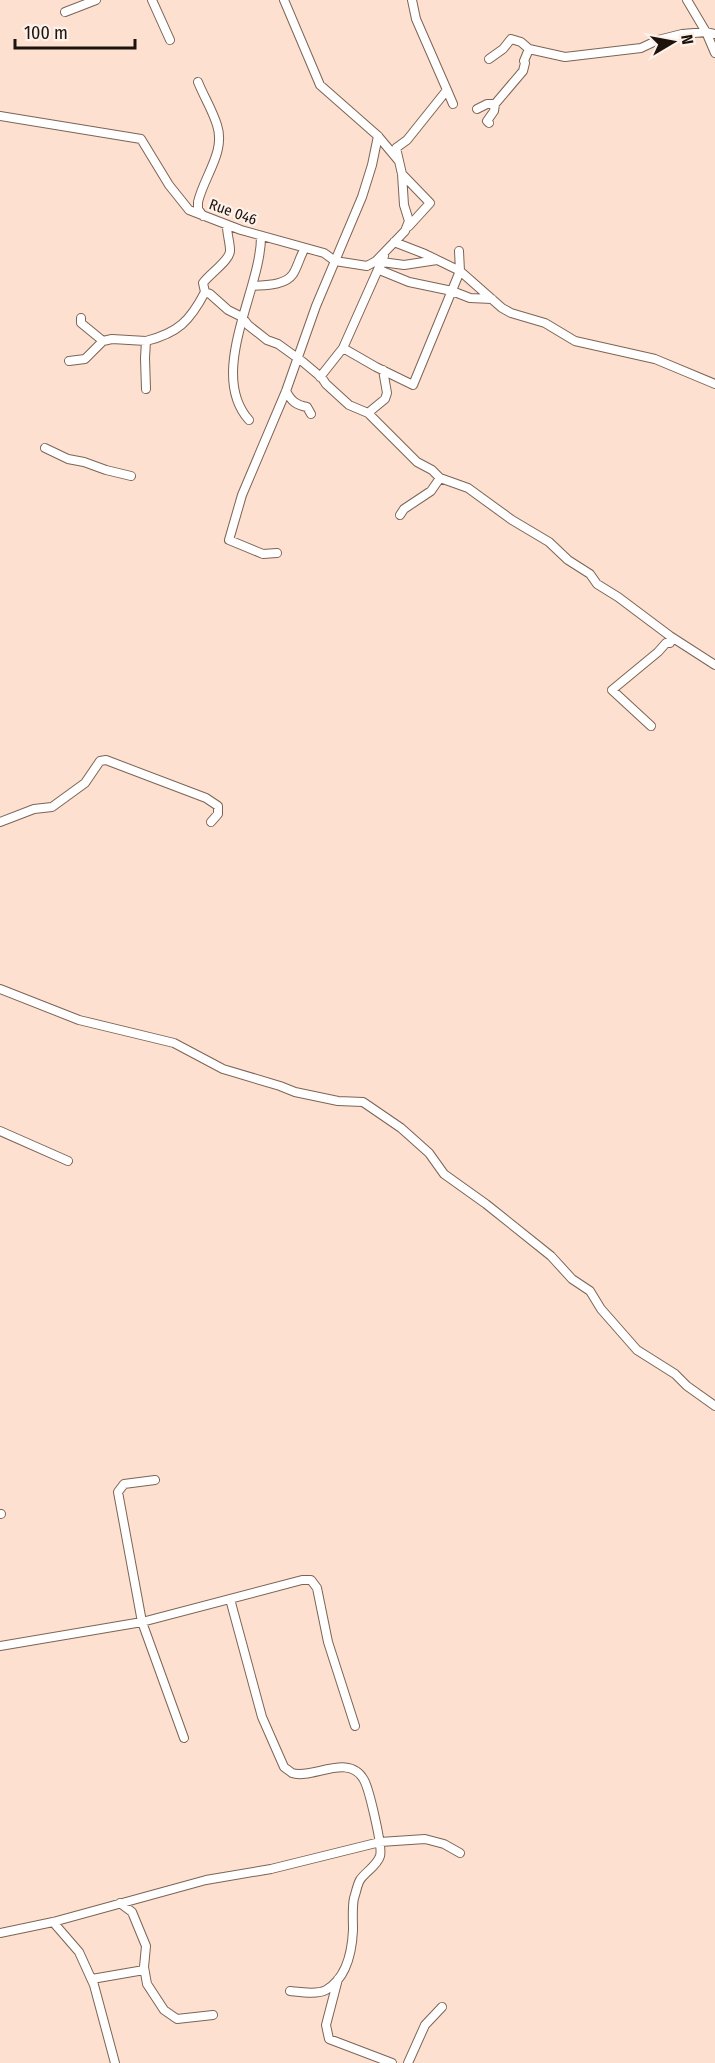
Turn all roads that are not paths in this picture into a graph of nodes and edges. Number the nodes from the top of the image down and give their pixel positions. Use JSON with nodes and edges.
{"nodes":[{"id":1,"x":96,"y":0,"type":"edge"},
{"id":2,"x":152,"y":0,"type":"edge"},
{"id":3,"x":284,"y":0,"type":"edge"},
{"id":4,"x":412,"y":0,"type":"edge"},
{"id":5,"x":687,"y":0,"type":"edge"},
{"id":6,"x":65,"y":12,"type":"dead end"},
{"id":7,"x":711,"y":33,"type":"edge"},
{"id":8,"x":170,"y":40,"type":"dead end"},
{"id":9,"x":529,"y":49,"type":"junction"},
{"id":10,"x":715,"y":54,"type":"edge"},
{"id":11,"x":489,"y":59,"type":"dead end"},
{"id":12,"x":198,"y":82,"type":"dead end"},
{"id":13,"x":495,"y":104,"type":"junction"},
{"id":14,"x":477,"y":109,"type":"dead end"},
{"id":15,"x":0,"y":116,"type":"edge"},
{"id":16,"x":489,"y":123,"type":"dead end"},
{"id":17,"x":378,"y":136,"type":"junction"},
{"id":18,"x":398,"y":160,"type":"junction"},
{"id":19,"x":402,"y":174,"type":"junction"},
{"id":20,"x":203,"y":216,"type":"junction"},
{"id":21,"x":227,"y":226,"type":"junction"},
{"id":22,"x":405,"y":231,"type":"junction"},
{"id":23,"x":261,"y":237,"type":"junction"},
{"id":24,"x":394,"y":242,"type":"junction"},
{"id":25,"x":305,"y":248,"type":"junction"},
{"id":26,"x":386,"y":250,"type":"junction"},
{"id":27,"x":459,"y":251,"type":"dead end"},
{"id":28,"x":438,"y":260,"type":"junction"},
{"id":29,"x":335,"y":261,"type":"junction"},
{"id":30,"x":380,"y":265,"type":"junction"},
{"id":31,"x":460,"y":271,"type":"junction"},
{"id":32,"x":252,"y":286,"type":"junction"},
{"id":33,"x":452,"y":291,"type":"junction"},
{"id":34,"x":205,"y":292,"type":"junction"},
{"id":35,"x":492,"y":299,"type":"junction"},
{"id":36,"x":242,"y":317,"type":"junction"},
{"id":37,"x":81,"y":318,"type":"dead end"},
{"id":38,"x":146,"y":340,"type":"junction"},
{"id":39,"x":103,"y":341,"type":"junction"},
{"id":40,"x":343,"y":348,"type":"junction"},
{"id":41,"x":298,"y":360,"type":"junction"},
{"id":42,"x":69,"y":361,"type":"dead end"},
{"id":43,"x":382,"y":370,"type":"junction"},
{"id":44,"x":320,"y":377,"type":"junction"},
{"id":45,"x":715,"y":384,"type":"edge"},
{"id":46,"x":146,"y":389,"type":"dead end"},
{"id":47,"x":286,"y":391,"type":"junction"},
{"id":48,"x":368,"y":413,"type":"junction"},
{"id":49,"x":311,"y":414,"type":"dead end"},
{"id":50,"x":249,"y":420,"type":"dead end"},
{"id":51,"x":45,"y":448,"type":"dead end"},
{"id":52,"x":131,"y":476,"type":"dead end"},
{"id":53,"x":441,"y":478,"type":"junction"},
{"id":54,"x":400,"y":515,"type":"dead end"},
{"id":55,"x":277,"y":553,"type":"dead end"},
{"id":56,"x":672,"y":638,"type":"junction"},
{"id":57,"x":715,"y":665,"type":"edge"},
{"id":58,"x":651,"y":726,"type":"dead end"},
{"id":59,"x":0,"y":822,"type":"edge"},
{"id":60,"x":211,"y":822,"type":"dead end"},
{"id":61,"x":0,"y":989,"type":"edge"},
{"id":62,"x":0,"y":1131,"type":"edge"},
{"id":63,"x":68,"y":1161,"type":"dead end"},
{"id":64,"x":715,"y":1406,"type":"edge"},
{"id":65,"x":155,"y":1480,"type":"dead end"},
{"id":66,"x":230,"y":1599,"type":"junction"},
{"id":67,"x":142,"y":1622,"type":"junction"},
{"id":68,"x":0,"y":1646,"type":"edge"},
{"id":69,"x":355,"y":1726,"type":"dead end"},
{"id":70,"x":184,"y":1737,"type":"dead end"},
{"id":71,"x":381,"y":1842,"type":"junction"},
{"id":72,"x":460,"y":1853,"type":"dead end"},
{"id":73,"x":120,"y":1903,"type":"junction"},
{"id":74,"x":53,"y":1922,"type":"junction"},
{"id":75,"x":0,"y":1933,"type":"edge"},
{"id":76,"x":144,"y":1970,"type":"junction"},
{"id":77,"x":338,"y":1978,"type":"junction"},
{"id":78,"x":92,"y":1980,"type":"junction"},
{"id":79,"x":290,"y":1991,"type":"dead end"},
{"id":80,"x":442,"y":2007,"type":"dead end"},
{"id":81,"x":213,"y":2015,"type":"dead end"},
{"id":82,"x":115,"y":2063,"type":"edge"},
{"id":83,"x":392,"y":2063,"type":"edge"},
{"id":84,"x":408,"y":2063,"type":"edge"}],
"edges":[{"from":1,"to":6,"type":"street"},
{"from":2,"to":8,"type":"street"},
{"from":3,"to":17,"type":"street"},
{"from":4,"to":18,"type":"street"},
{"from":5,"to":7,"type":"street"},
{"from":7,"to":9,"type":"street"},
{"from":7,"to":10,"type":"street"},
{"from":9,"to":11,"type":"street"},
{"from":9,"to":13,"type":"street"},
{"from":12,"to":20,"type":"street"},
{"from":13,"to":14,"type":"street"},
{"from":13,"to":16,"type":"street"},
{"from":15,"to":20,"type":"street","name":"Rue 046"},
{"from":17,"to":18,"type":"street"},
{"from":17,"to":29,"type":"street"},
{"from":18,"to":19,"type":"street"},
{"from":19,"to":22,"type":"street"},
{"from":19,"to":22,"type":"street","name":"Rue 046"},
{"from":20,"to":21,"type":"street","name":"Rue 046"},
{"from":21,"to":23,"type":"street","name":"Rue 046"},
{"from":21,"to":34,"type":"street"},
{"from":22,"to":24,"type":"street","name":"Rue 046"},
{"from":23,"to":25,"type":"street","name":"Rue 046"},
{"from":23,"to":32,"type":"street"},
{"from":24,"to":26,"type":"street","name":"Rue 046"},
{"from":24,"to":28,"type":"street"},
{"from":25,"to":29,"type":"street","name":"Rue 046"},
{"from":25,"to":32,"type":"street"},
{"from":26,"to":29,"type":"street","name":"Rue 046"},
{"from":26,"to":30,"type":"street"},
{"from":27,"to":31,"type":"street"},
{"from":28,"to":30,"type":"street"},
{"from":28,"to":31,"type":"street"},
{"from":29,"to":41,"type":"street"},
{"from":30,"to":33,"type":"street"},
{"from":30,"to":40,"type":"street"},
{"from":31,"to":33,"type":"street"},
{"from":31,"to":35,"type":"street"},
{"from":32,"to":36,"type":"street"},
{"from":33,"to":35,"type":"street"},
{"from":33,"to":43,"type":"street"},
{"from":34,"to":36,"type":"street"},
{"from":34,"to":38,"type":"street"},
{"from":35,"to":45,"type":"street"},
{"from":36,"to":41,"type":"street"},
{"from":36,"to":50,"type":"street"},
{"from":37,"to":39,"type":"street"},
{"from":38,"to":39,"type":"street"},
{"from":38,"to":46,"type":"street"},
{"from":39,"to":42,"type":"street"},
{"from":40,"to":43,"type":"street"},
{"from":40,"to":44,"type":"street"},
{"from":41,"to":44,"type":"street"},
{"from":41,"to":47,"type":"street"},
{"from":43,"to":48,"type":"street"},
{"from":44,"to":48,"type":"street"},
{"from":47,"to":49,"type":"street"},
{"from":47,"to":55,"type":"street"},
{"from":48,"to":53,"type":"street"},
{"from":51,"to":52,"type":"street"},
{"from":53,"to":54,"type":"street"},
{"from":53,"to":56,"type":"street"},
{"from":56,"to":57,"type":"street"},
{"from":56,"to":58,"type":"street"},
{"from":59,"to":60,"type":"street"},
{"from":61,"to":64,"type":"street"},
{"from":62,"to":63,"type":"street"},
{"from":65,"to":67,"type":"street"},
{"from":66,"to":67,"type":"street"},
{"from":66,"to":69,"type":"street"},
{"from":66,"to":71,"type":"street"},
{"from":67,"to":68,"type":"street"},
{"from":67,"to":70,"type":"street"},
{"from":71,"to":72,"type":"street"},
{"from":71,"to":73,"type":"street"},
{"from":71,"to":77,"type":"street"},
{"from":73,"to":74,"type":"street"},
{"from":73,"to":76,"type":"street"},
{"from":74,"to":75,"type":"street"},
{"from":74,"to":78,"type":"street"},
{"from":76,"to":78,"type":"street"},
{"from":76,"to":81,"type":"street"},
{"from":77,"to":79,"type":"street"},
{"from":77,"to":83,"type":"street"},
{"from":78,"to":82,"type":"street"},
{"from":80,"to":84,"type":"street"}]}
